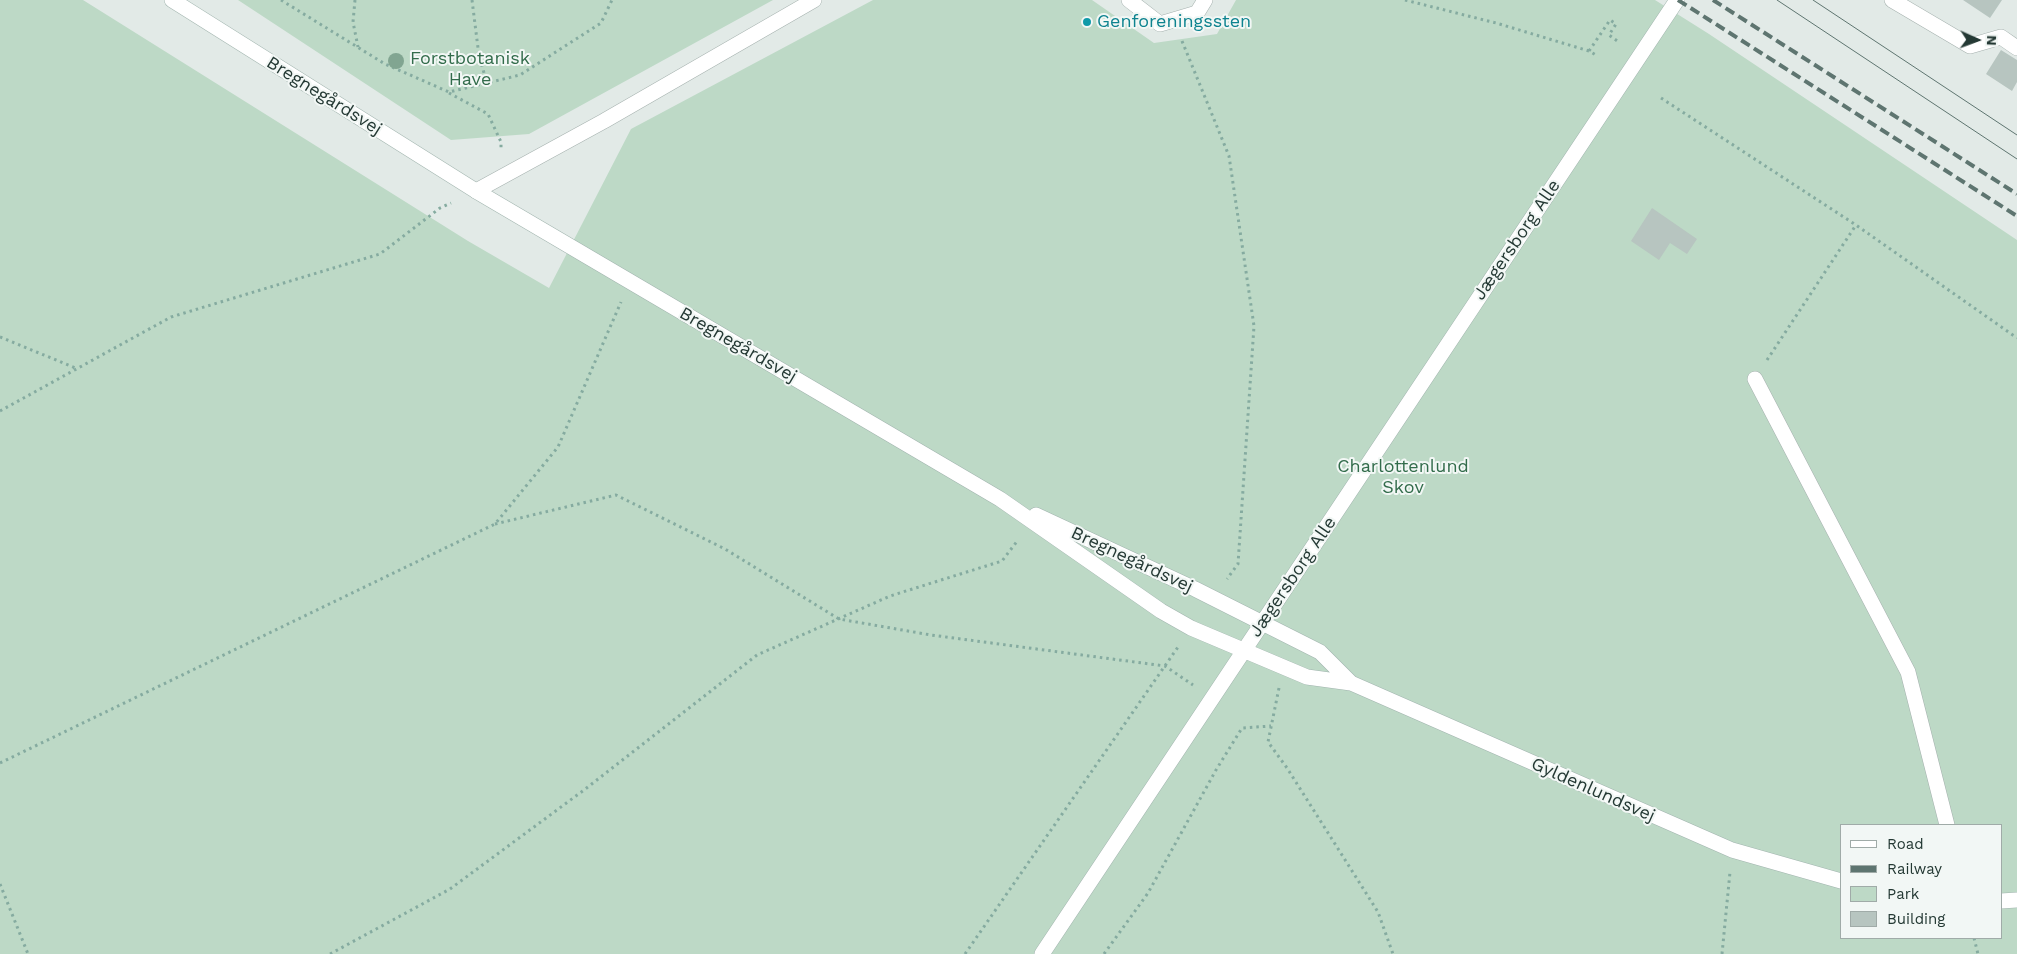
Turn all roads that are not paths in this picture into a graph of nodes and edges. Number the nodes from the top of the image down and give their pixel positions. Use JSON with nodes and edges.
{"nodes":[{"id":1,"x":172,"y":0,"type":"edge"},
{"id":2,"x":814,"y":0,"type":"edge"},
{"id":3,"x":1129,"y":0,"type":"edge"},
{"id":4,"x":1205,"y":0,"type":"edge"},
{"id":5,"x":1677,"y":0,"type":"edge"},
{"id":6,"x":1892,"y":0,"type":"edge"},
{"id":7,"x":2017,"y":48,"type":"edge"},
{"id":8,"x":476,"y":191,"type":"junction"},
{"id":9,"x":1755,"y":379,"type":"road end"},
{"id":10,"x":1000,"y":499,"type":"junction"},
{"id":11,"x":1262,"y":623,"type":"junction"},
{"id":12,"x":1244,"y":650,"type":"junction"},
{"id":13,"x":1351,"y":683,"type":"junction"},
{"id":14,"x":1947,"y":824,"type":"edge"},
{"id":15,"x":1840,"y":880,"type":"edge"},
{"id":16,"x":2017,"y":900,"type":"edge"},
{"id":17,"x":2002,"y":901,"type":"edge"},
{"id":18,"x":1042,"y":954,"type":"edge"}],
"edges":[{"from":1,"to":8,"type":"street","name":"Bregnegårdsvej"},
{"from":2,"to":8,"type":"street"},
{"from":3,"to":4,"type":"street"},
{"from":5,"to":11,"type":"street","name":"Jægersborg Alle"},
{"from":6,"to":7,"type":"street"},
{"from":8,"to":10,"type":"street","name":"Bregnegårdsvej"},
{"from":9,"to":14,"type":"street"},
{"from":10,"to":11,"type":"street","name":"Bregnegårdsvej"},
{"from":10,"to":12,"type":"street","name":"Bregnegårdsvej"},
{"from":11,"to":12,"type":"street","name":"Jægersborg Alle"},
{"from":11,"to":13,"type":"street","name":"Gyldenlundsvej"},
{"from":12,"to":13,"type":"street","name":"Gyldenlundsvej"},
{"from":12,"to":18,"type":"street","name":"Jægersborg Alle"},
{"from":13,"to":15,"type":"street","name":"Gyldenlundsvej"},
{"from":16,"to":17,"type":"street"}]}
